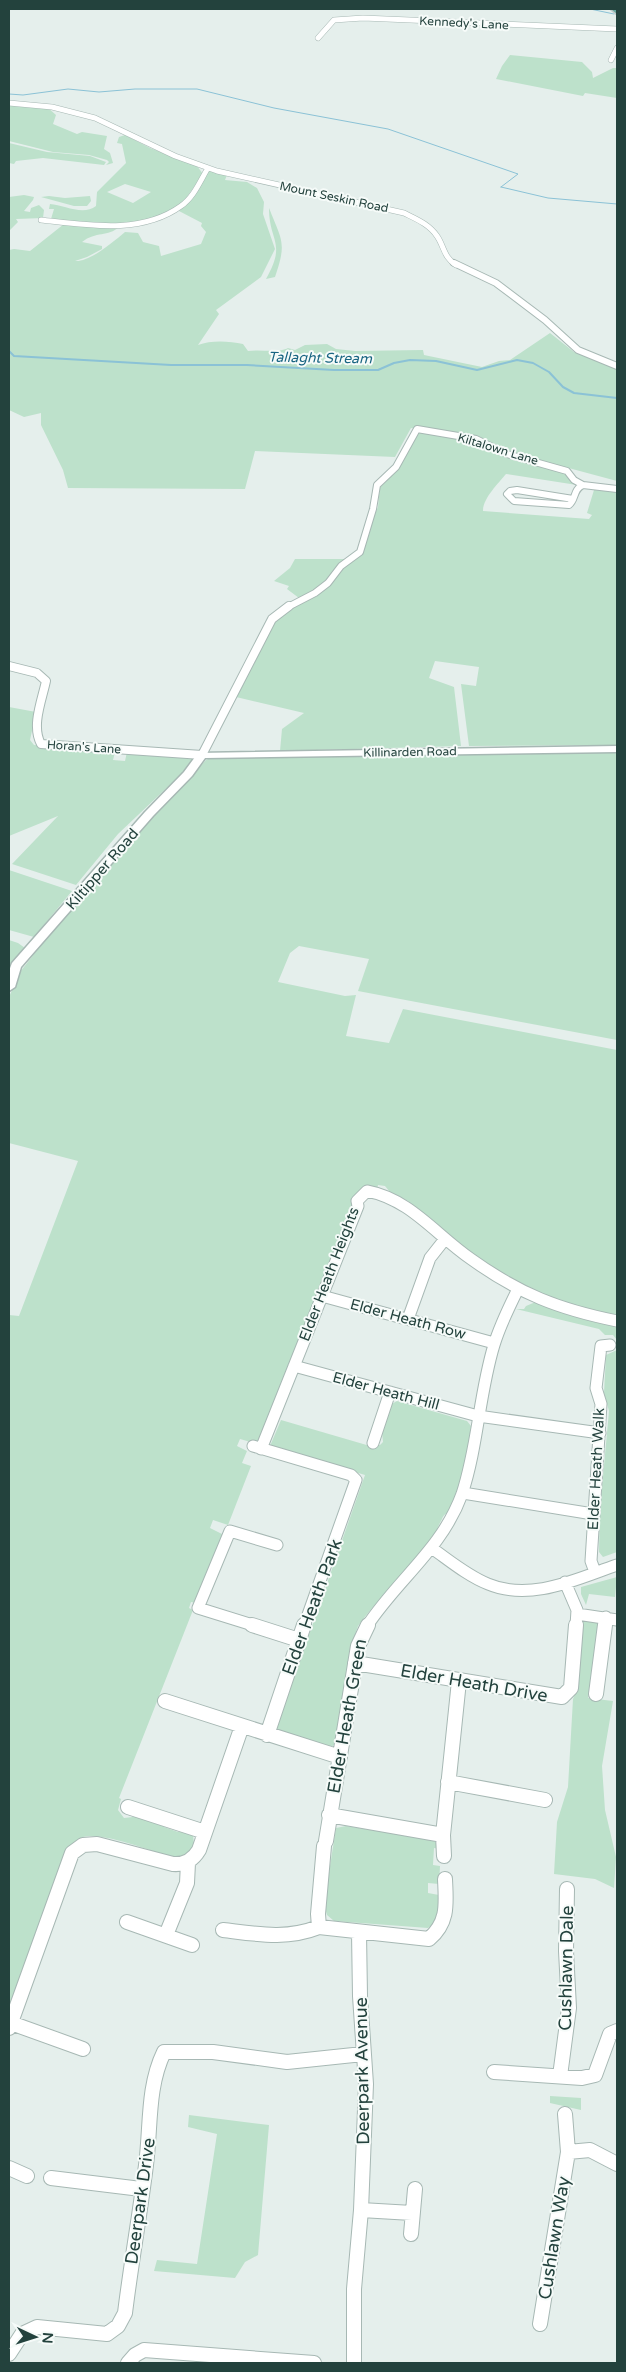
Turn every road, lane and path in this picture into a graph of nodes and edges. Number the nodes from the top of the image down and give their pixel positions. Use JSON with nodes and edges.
{"nodes":[{"id":1,"x":614,"y":9,"type":"edge"},
{"id":2,"x":617,"y":12,"type":"edge"},
{"id":3,"x":617,"y":29,"type":"edge"},
{"id":4,"x":318,"y":38,"type":"dead end"},
{"id":5,"x":617,"y":48,"type":"edge"},
{"id":6,"x":611,"y":60,"type":"dead end"},
{"id":7,"x":9,"y":103,"type":"edge"},
{"id":8,"x":208,"y":168,"type":"junction"},
{"id":9,"x":41,"y":220,"type":"dead end"},
{"id":10,"x":617,"y":366,"type":"edge"},
{"id":11,"x":583,"y":485,"type":"junction"},
{"id":12,"x":617,"y":489,"type":"edge"},
{"id":13,"x":574,"y":499,"type":"junction"},
{"id":14,"x":9,"y":666,"type":"edge"},
{"id":15,"x":617,"y":749,"type":"edge"},
{"id":16,"x":202,"y":755,"type":"junction"},
{"id":17,"x":9,"y":987,"type":"edge"},
{"id":18,"x":445,"y":1240,"type":"junction"},
{"id":19,"x":518,"y":1289,"type":"junction"},
{"id":20,"x":322,"y":1296,"type":"junction"},
{"id":21,"x":408,"y":1319,"type":"junction"},
{"id":22,"x":617,"y":1321,"type":"edge"},
{"id":23,"x":494,"y":1343,"type":"junction"},
{"id":24,"x":610,"y":1344,"type":"dead end"},
{"id":25,"x":294,"y":1366,"type":"junction"},
{"id":26,"x":390,"y":1392,"type":"junction"},
{"id":27,"x":478,"y":1416,"type":"junction"},
{"id":28,"x":600,"y":1432,"type":"junction"},
{"id":29,"x":373,"y":1443,"type":"dead end"},
{"id":30,"x":356,"y":1480,"type":"joint"},
{"id":31,"x":463,"y":1493,"type":"junction"},
{"id":32,"x":593,"y":1514,"type":"junction"},
{"id":33,"x":276,"y":1545,"type":"dead end"},
{"id":34,"x":433,"y":1549,"type":"junction"},
{"id":35,"x":617,"y":1565,"type":"edge"},
{"id":36,"x":595,"y":1572,"type":"junction"},
{"id":37,"x":565,"y":1582,"type":"junction"},
{"id":38,"x":577,"y":1614,"type":"junction"},
{"id":39,"x":612,"y":1618,"type":"edge"},
{"id":40,"x":299,"y":1640,"type":"junction"},
{"id":41,"x":355,"y":1663,"type":"junction"},
{"id":42,"x":459,"y":1681,"type":"junction"},
{"id":43,"x":596,"y":1694,"type":"dead end"},
{"id":44,"x":166,"y":1701,"type":"dead end"},
{"id":45,"x":242,"y":1726,"type":"junction"},
{"id":46,"x":268,"y":1735,"type":"junction"},
{"id":47,"x":340,"y":1757,"type":"junction"},
{"id":48,"x":448,"y":1782,"type":"junction"},
{"id":49,"x":544,"y":1800,"type":"dead end"},
{"id":50,"x":128,"y":1807,"type":"dead end"},
{"id":51,"x":329,"y":1815,"type":"junction"},
{"id":52,"x":205,"y":1832,"type":"junction"},
{"id":53,"x":443,"y":1835,"type":"junction"},
{"id":54,"x":444,"y":1856,"type":"dead end"},
{"id":55,"x":188,"y":1862,"type":"junction"},
{"id":56,"x":445,"y":1879,"type":"dead end"},
{"id":57,"x":568,"y":1889,"type":"dead end"},
{"id":58,"x":127,"y":1922,"type":"dead end"},
{"id":59,"x":319,"y":1927,"type":"junction"},
{"id":60,"x":223,"y":1930,"type":"dead end"},
{"id":61,"x":360,"y":1933,"type":"junction"},
{"id":62,"x":166,"y":1935,"type":"junction"},
{"id":63,"x":192,"y":1945,"type":"dead end"},
{"id":64,"x":10,"y":2026,"type":"edge"},
{"id":65,"x":617,"y":2031,"type":"edge"},
{"id":66,"x":83,"y":2049,"type":"dead end"},
{"id":67,"x":364,"y":2054,"type":"junction"},
{"id":68,"x":494,"y":2072,"type":"dead end"},
{"id":69,"x":560,"y":2076,"type":"junction"},
{"id":70,"x":565,"y":2114,"type":"dead end"},
{"id":71,"x":568,"y":2152,"type":"junction"},
{"id":72,"x":617,"y":2164,"type":"edge"},
{"id":73,"x":9,"y":2168,"type":"edge"},
{"id":74,"x":27,"y":2176,"type":"dead end"},
{"id":75,"x":51,"y":2178,"type":"dead end"},
{"id":76,"x":142,"y":2189,"type":"junction"},
{"id":77,"x":415,"y":2189,"type":"dead end"},
{"id":78,"x":361,"y":2210,"type":"junction"},
{"id":79,"x":412,"y":2213,"type":"junction"},
{"id":80,"x":411,"y":2234,"type":"dead end"},
{"id":81,"x":540,"y":2324,"type":"dead end"},
{"id":82,"x":9,"y":2354,"type":"edge"},
{"id":83,"x":128,"y":2363,"type":"edge"},
{"id":84,"x":314,"y":2363,"type":"edge"},
{"id":85,"x":354,"y":2363,"type":"edge"}],
"edges":[{"from":1,"to":2,"type":"main road"},
{"from":3,"to":4,"type":"street","name":"Kennedy's Lane"},
{"from":5,"to":6,"type":"street"},
{"from":7,"to":8,"type":"street","name":"Mount Seskin Road"},
{"from":8,"to":9,"type":"street"},
{"from":8,"to":10,"type":"street","name":"Mount Seskin Road"},
{"from":11,"to":12,"type":"street"},
{"from":11,"to":13,"type":"street"},
{"from":11,"to":16,"type":"street","name":"Kiltalown Lane"},
{"from":13,"to":13,"type":"street"},
{"from":14,"to":16,"type":"street","name":"Horan's Lane"},
{"from":15,"to":16,"type":"street","name":"Killinarden Road"},
{"from":16,"to":17,"type":"street","name":"Kiltipper Road"},
{"from":18,"to":19,"type":"street"},
{"from":18,"to":20,"type":"street","name":"Elder Heath Heights"},
{"from":18,"to":21,"type":"street"},
{"from":19,"to":22,"type":"street"},
{"from":19,"to":23,"type":"street","name":"Elder Heath Green"},
{"from":20,"to":21,"type":"street","name":"Elder Heath Row"},
{"from":20,"to":25,"type":"street","name":"Elder Heath Heights"},
{"from":21,"to":23,"type":"street","name":"Elder Heath Row"},
{"from":23,"to":27,"type":"street","name":"Elder Heath Green"},
{"from":24,"to":28,"type":"street","name":"Elder Heath Walk"},
{"from":25,"to":26,"type":"street","name":"Elder Heath Hill"},
{"from":25,"to":30,"type":"street","name":"Elder Heath Heights"},
{"from":26,"to":27,"type":"street","name":"Elder Heath Hill"},
{"from":26,"to":29,"type":"street"},
{"from":27,"to":28,"type":"street","name":"Elder Heath Hill"},
{"from":27,"to":31,"type":"street","name":"Elder Heath Green"},
{"from":28,"to":32,"type":"street","name":"Elder Heath Walk"},
{"from":30,"to":40,"type":"street","name":"Elder Heath Park"},
{"from":31,"to":32,"type":"street"},
{"from":31,"to":34,"type":"street","name":"Elder Heath Green"},
{"from":32,"to":36,"type":"street","name":"Elder Heath Walk"},
{"from":33,"to":40,"type":"street"},
{"from":34,"to":37,"type":"street"},
{"from":34,"to":41,"type":"street","name":"Elder Heath Green"},
{"from":35,"to":36,"type":"street"},
{"from":36,"to":37,"type":"street"},
{"from":37,"to":38,"type":"street","name":"Elder Heath Drive"},
{"from":38,"to":39,"type":"street"},
{"from":38,"to":42,"type":"street","name":"Elder Heath Drive"},
{"from":39,"to":43,"type":"street"},
{"from":40,"to":46,"type":"street","name":"Elder Heath Park"},
{"from":41,"to":42,"type":"street","name":"Elder Heath Drive"},
{"from":41,"to":47,"type":"street","name":"Elder Heath Green"},
{"from":42,"to":48,"type":"street"},
{"from":44,"to":45,"type":"street"},
{"from":45,"to":46,"type":"street"},
{"from":45,"to":52,"type":"street"},
{"from":46,"to":47,"type":"street"},
{"from":47,"to":51,"type":"street","name":"Elder Heath Green"},
{"from":48,"to":49,"type":"street"},
{"from":48,"to":53,"type":"street"},
{"from":50,"to":52,"type":"street"},
{"from":51,"to":53,"type":"street"},
{"from":51,"to":59,"type":"street","name":"Elder Heath Green"},
{"from":52,"to":55,"type":"street"},
{"from":53,"to":54,"type":"street"},
{"from":55,"to":62,"type":"street"},
{"from":55,"to":64,"type":"street"},
{"from":56,"to":61,"type":"street"},
{"from":57,"to":69,"type":"street","name":"Cushlawn Dale"},
{"from":58,"to":62,"type":"street"},
{"from":59,"to":60,"type":"street"},
{"from":59,"to":61,"type":"street"},
{"from":61,"to":67,"type":"street","name":"Deerpark Avenue"},
{"from":62,"to":63,"type":"street"},
{"from":64,"to":66,"type":"street"},
{"from":65,"to":69,"type":"street"},
{"from":67,"to":76,"type":"street","name":"Deerpark Drive"},
{"from":67,"to":78,"type":"street","name":"Deerpark Avenue"},
{"from":68,"to":69,"type":"street"},
{"from":70,"to":71,"type":"street","name":"Cushlawn Way"},
{"from":71,"to":72,"type":"street"},
{"from":71,"to":81,"type":"street","name":"Cushlawn Way"},
{"from":73,"to":74,"type":"street"},
{"from":75,"to":76,"type":"street"},
{"from":76,"to":82,"type":"street","name":"Deerpark Drive"},
{"from":77,"to":79,"type":"street"},
{"from":78,"to":79,"type":"street"},
{"from":78,"to":85,"type":"street","name":"Deerpark Avenue"},
{"from":79,"to":80,"type":"street"},
{"from":83,"to":84,"type":"street"}]}
